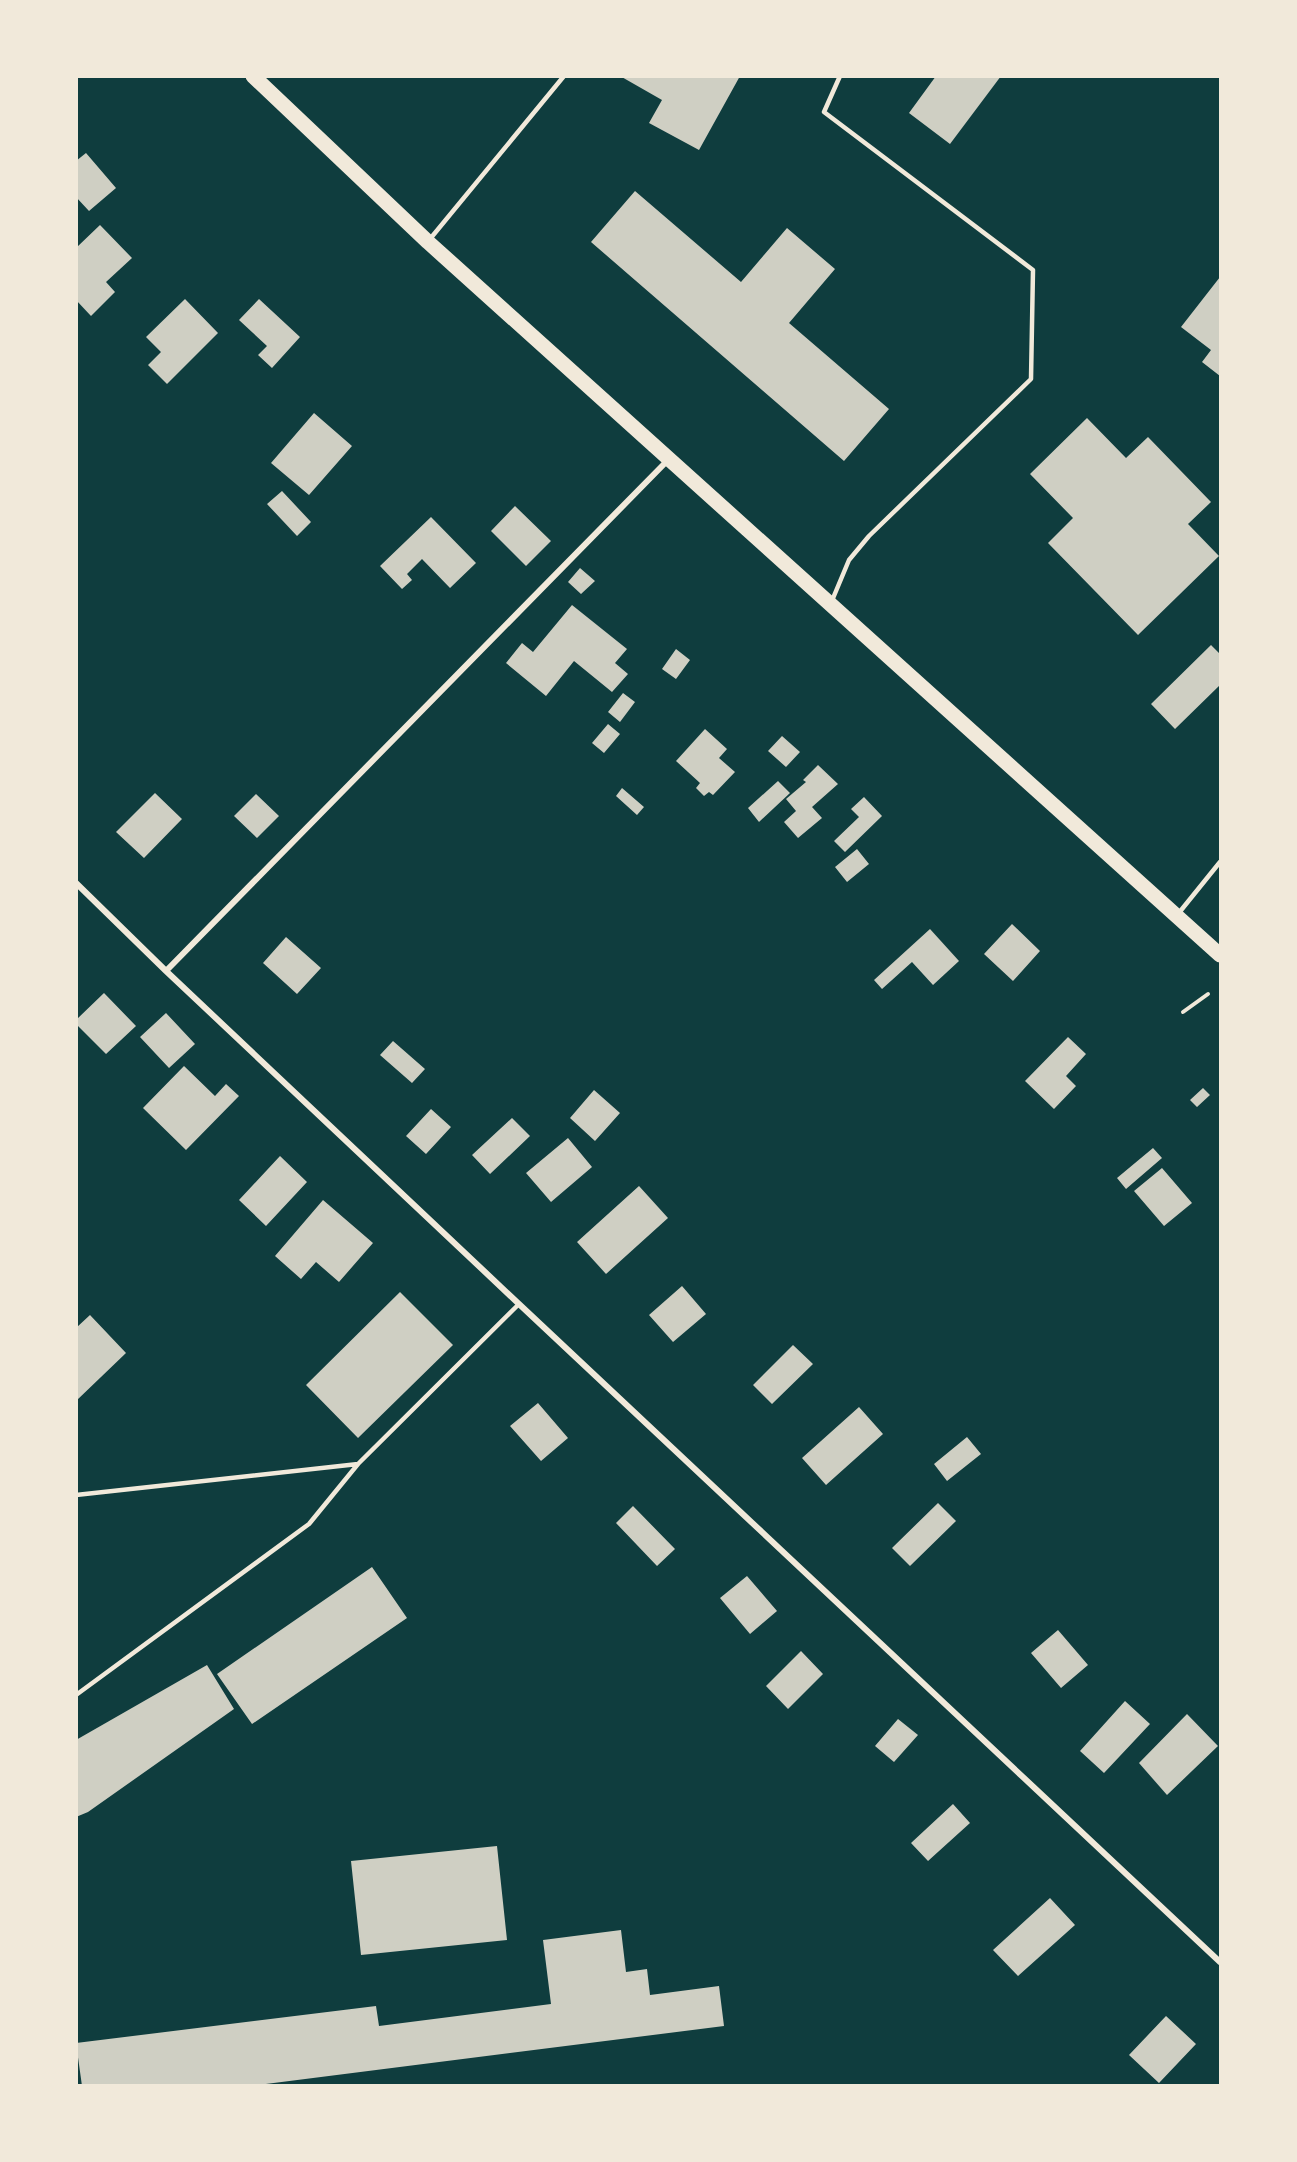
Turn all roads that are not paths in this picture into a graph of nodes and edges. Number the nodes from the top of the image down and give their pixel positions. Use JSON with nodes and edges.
{"nodes":[{"id":1,"x":253,"y":76,"type":"edge"},
{"id":2,"x":564,"y":76,"type":"edge"},
{"id":3,"x":840,"y":76,"type":"edge"},
{"id":4,"x":428,"y":242,"type":"junction"},
{"id":5,"x":668,"y":460,"type":"junction"},
{"id":6,"x":830,"y":605,"type":"junction"},
{"id":7,"x":1221,"y":862,"type":"edge"},
{"id":8,"x":76,"y":883,"type":"edge"},
{"id":9,"x":1176,"y":916,"type":"junction"},
{"id":10,"x":1221,"y":955,"type":"edge"},
{"id":11,"x":166,"y":971,"type":"junction"},
{"id":12,"x":519,"y":1304,"type":"junction"},
{"id":13,"x":358,"y":1464,"type":"junction"},
{"id":14,"x":76,"y":1496,"type":"edge"},
{"id":15,"x":76,"y":1695,"type":"edge"},
{"id":16,"x":1221,"y":1962,"type":"edge"}],
"edges":[{"from":1,"to":4,"type":"main road"},
{"from":2,"to":4,"type":"lane"},
{"from":3,"to":6,"type":"lane"},
{"from":4,"to":5,"type":"main road"},
{"from":5,"to":6,"type":"main road"},
{"from":5,"to":11,"type":"street"},
{"from":6,"to":9,"type":"main road"},
{"from":7,"to":9,"type":"lane"},
{"from":8,"to":11,"type":"street"},
{"from":9,"to":10,"type":"main road"},
{"from":11,"to":12,"type":"street"},
{"from":12,"to":13,"type":"lane"},
{"from":12,"to":16,"type":"street"},
{"from":13,"to":14,"type":"lane"},
{"from":13,"to":15,"type":"lane"}]}
